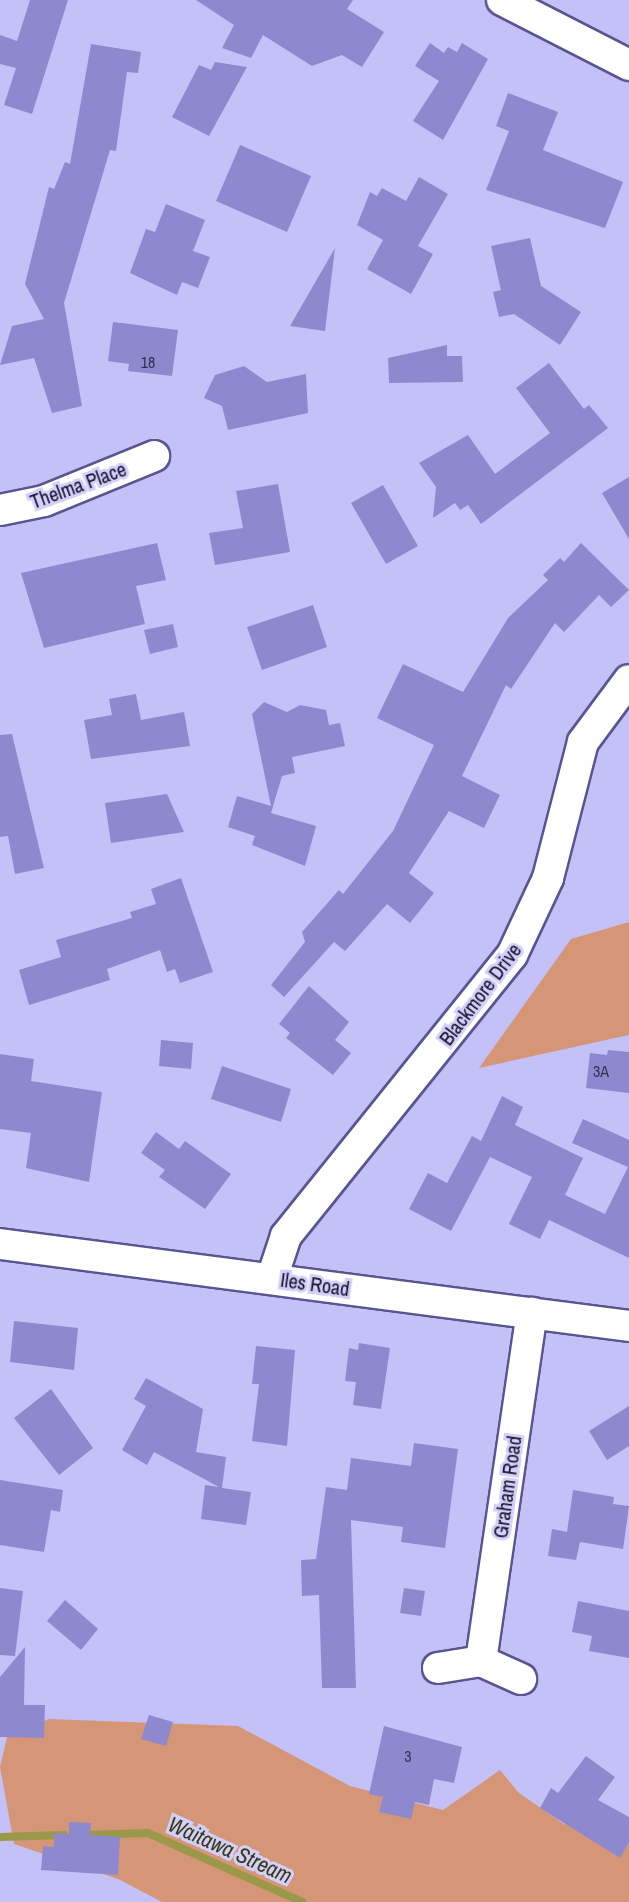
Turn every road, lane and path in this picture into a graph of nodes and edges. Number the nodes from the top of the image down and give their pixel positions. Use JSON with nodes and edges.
{"nodes":[{"id":1,"x":502,"y":0,"type":"edge"},
{"id":2,"x":629,"y":65,"type":"edge"},
{"id":3,"x":154,"y":456,"type":"dead end"},
{"id":4,"x":0,"y":510,"type":"edge"},
{"id":5,"x":629,"y":680,"type":"edge"},
{"id":6,"x":0,"y":1244,"type":"edge"},
{"id":7,"x":272,"y":1278,"type":"junction"},
{"id":8,"x":532,"y":1313,"type":"junction"},
{"id":9,"x":629,"y":1326,"type":"edge"},
{"id":10,"x":481,"y":1661,"type":"junction"},
{"id":11,"x":438,"y":1668,"type":"dead end"},
{"id":12,"x":521,"y":1679,"type":"dead end"}],
"edges":[{"from":1,"to":2,"type":"street"},
{"from":3,"to":4,"type":"street","name":"Thelma Place"},
{"from":5,"to":7,"type":"street","name":"Blackmore Drive"},
{"from":6,"to":7,"type":"street","name":"Iles Road"},
{"from":7,"to":8,"type":"street","name":"Iles Road"},
{"from":8,"to":9,"type":"street","name":"Iles Road"},
{"from":8,"to":10,"type":"street","name":"Graham Road"},
{"from":10,"to":11,"type":"street"},
{"from":10,"to":12,"type":"street"}]}
